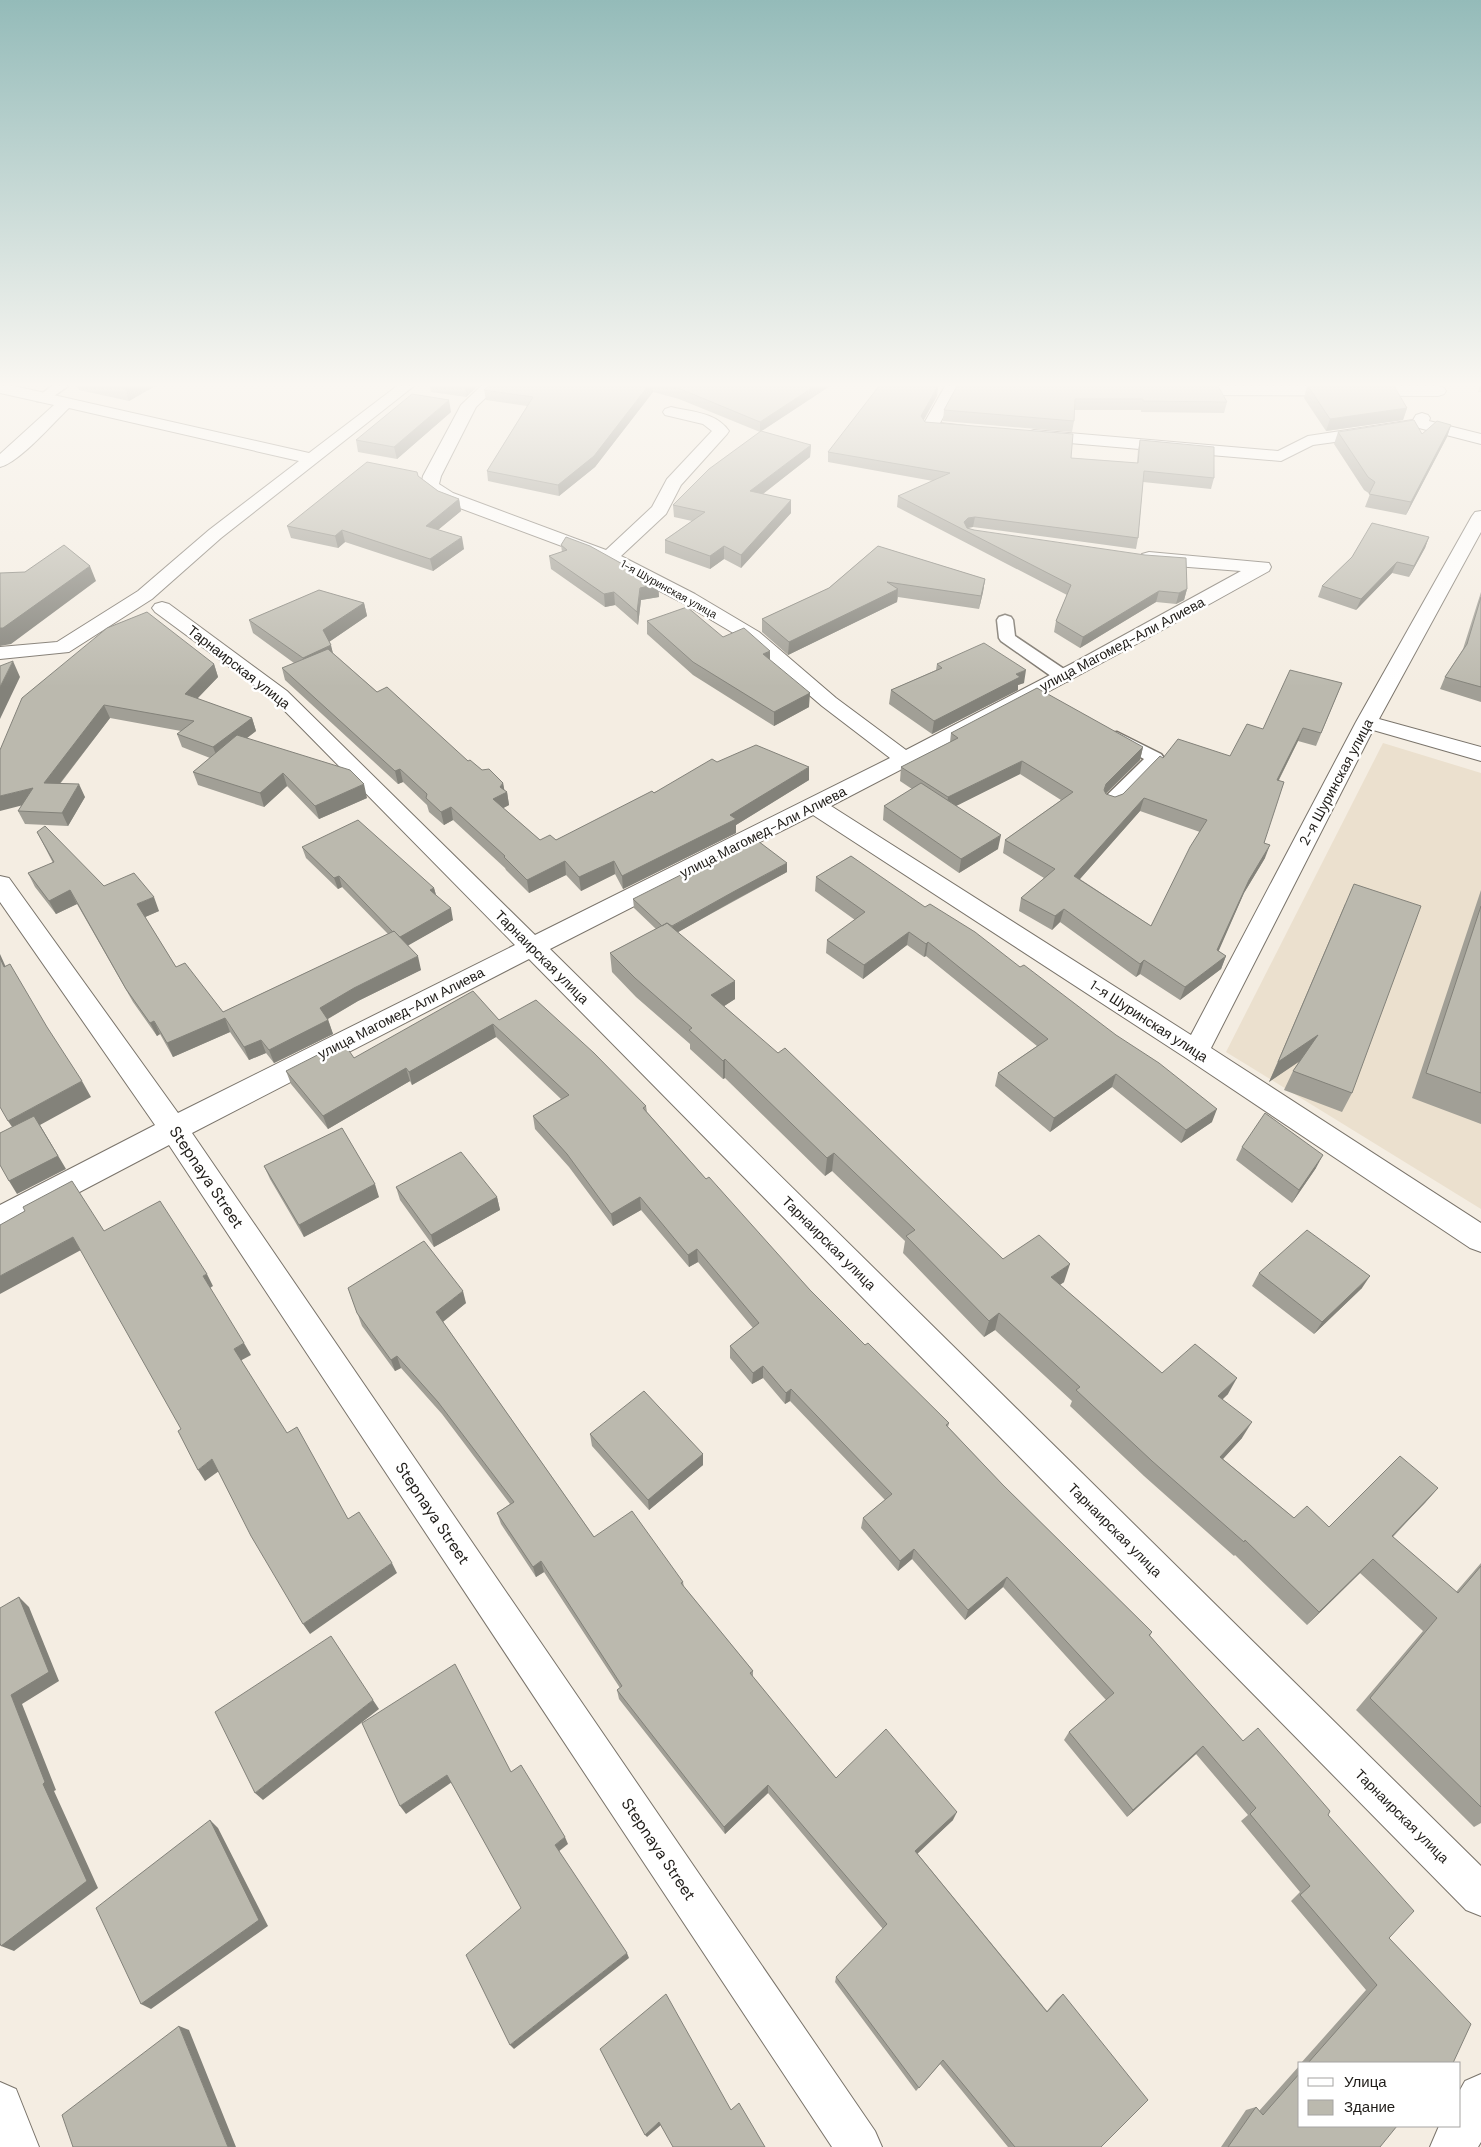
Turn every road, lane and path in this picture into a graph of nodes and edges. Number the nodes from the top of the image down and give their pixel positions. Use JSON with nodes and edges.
{"nodes":[{"id":1,"x":276,"y":486,"type":"edge"},
{"id":2,"x":430,"y":486,"type":"edge"},
{"id":3,"x":671,"y":486,"type":"edge"},
{"id":4,"x":1481,"y":516,"type":"edge"},
{"id":5,"x":1124,"y":555,"type":"edge"},
{"id":6,"x":609,"y":557,"type":"junction"},
{"id":7,"x":162,"y":608,"type":"dead end"},
{"id":8,"x":1005,"y":620,"type":"dead end"},
{"id":9,"x":0,"y":653,"type":"edge"},
{"id":10,"x":1064,"y":677,"type":"junction"},
{"id":11,"x":1367,"y":722,"type":"junction"},
{"id":12,"x":1103,"y":730,"type":"edge"},
{"id":13,"x":1481,"y":754,"type":"edge"},
{"id":14,"x":905,"y":759,"type":"junction"},
{"id":15,"x":1111,"y":802,"type":"edge"},
{"id":16,"x":815,"y":806,"type":"junction"},
{"id":17,"x":0,"y":884,"type":"edge"},
{"id":18,"x":532,"y":947,"type":"junction"},
{"id":19,"x":1196,"y":1051,"type":"junction"},
{"id":20,"x":174,"y":1128,"type":"junction"},
{"id":21,"x":0,"y":1219,"type":"edge"},
{"id":22,"x":1481,"y":1239,"type":"edge"},
{"id":23,"x":1481,"y":1895,"type":"edge"},
{"id":24,"x":1481,"y":2097,"type":"edge"},
{"id":25,"x":0,"y":2105,"type":"edge"},
{"id":26,"x":16,"y":2147,"type":"edge"},
{"id":27,"x":859,"y":2147,"type":"edge"},
{"id":28,"x":1452,"y":2147,"type":"edge"}],
"edges":[{"from":1,"to":9,"type":"street"},
{"from":2,"to":6,"type":"street","name":"1-я Шуринская улица"},
{"from":3,"to":6,"type":"street"},
{"from":4,"to":11,"type":"street","name":"2-я Шуринская улица"},
{"from":5,"to":10,"type":"street","name":"улица Магомед-Али Алиева"},
{"from":6,"to":14,"type":"street","name":"1-я Шуринская улица"},
{"from":7,"to":18,"type":"street","name":"Тарнаирская улица"},
{"from":8,"to":10,"type":"lane"},
{"from":10,"to":14,"type":"street","name":"улица Магомед-Али Алиева"},
{"from":11,"to":13,"type":"street"},
{"from":11,"to":19,"type":"street","name":"2-я Шуринская улица"},
{"from":12,"to":15,"type":"lane"},
{"from":14,"to":16,"type":"street","name":"улица Магомед-Али Алиева"},
{"from":16,"to":18,"type":"street","name":"улица Магомед-Али Алиева"},
{"from":16,"to":19,"type":"street","name":"1-я Шуринская улица"},
{"from":17,"to":20,"type":"street","name":"Stepnaya Street"},
{"from":18,"to":20,"type":"street","name":"улица Магомед-Али Алиева"},
{"from":18,"to":23,"type":"street","name":"Тарнаирская улица"},
{"from":19,"to":22,"type":"street","name":"1-я Шуринская улица"},
{"from":20,"to":21,"type":"street","name":"улица Магомед-Али Алиева"},
{"from":20,"to":27,"type":"street","name":"Stepnaya Street"},
{"from":24,"to":28,"type":"street"},
{"from":25,"to":26,"type":"street"}]}
